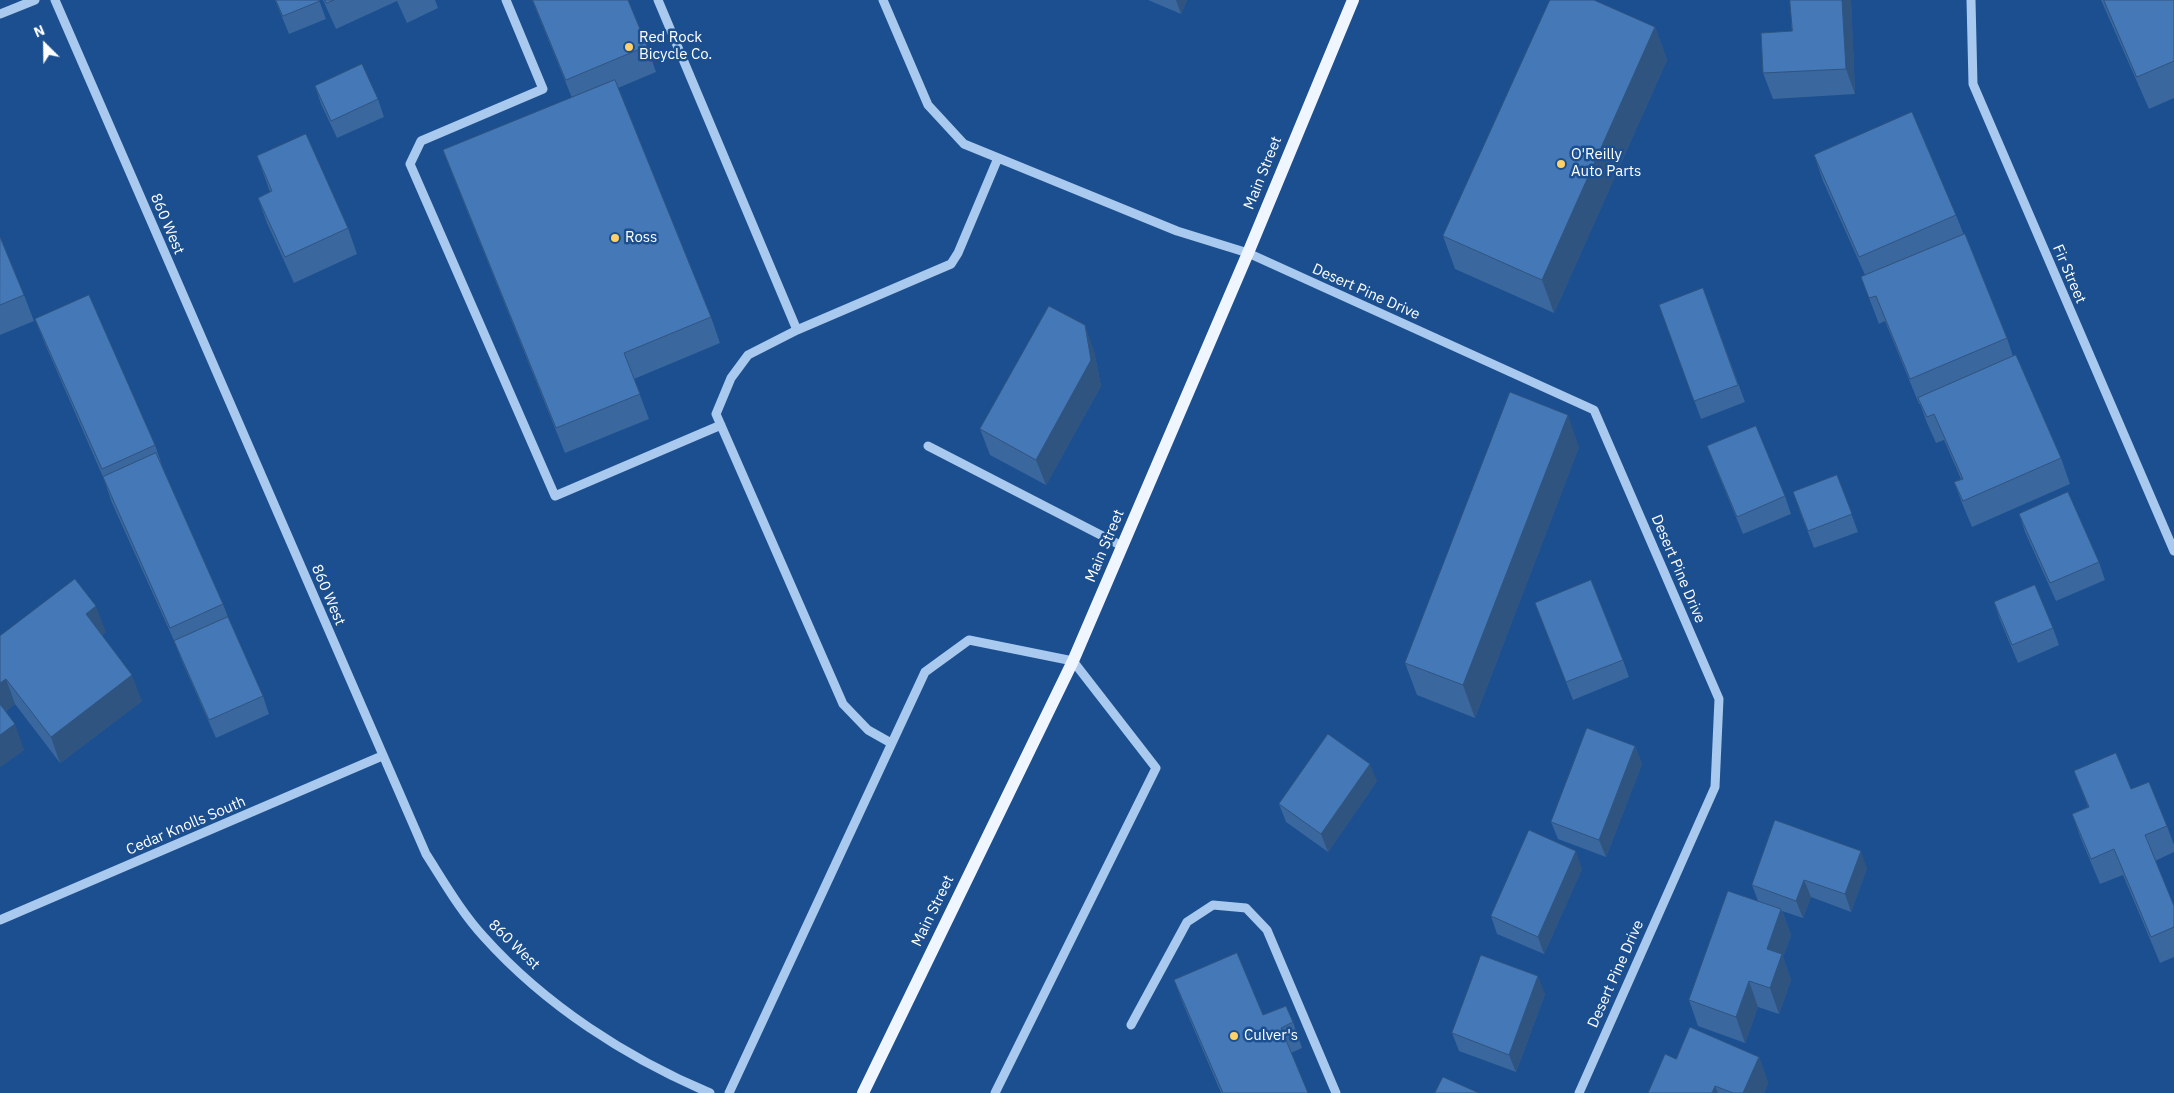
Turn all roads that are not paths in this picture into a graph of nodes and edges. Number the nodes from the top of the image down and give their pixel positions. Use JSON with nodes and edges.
{"nodes":[{"id":1,"x":35,"y":0,"type":"edge"},
{"id":2,"x":55,"y":0,"type":"edge"},
{"id":3,"x":506,"y":0,"type":"edge"},
{"id":4,"x":658,"y":0,"type":"edge"},
{"id":5,"x":883,"y":0,"type":"edge"},
{"id":6,"x":1353,"y":0,"type":"edge"},
{"id":7,"x":1971,"y":0,"type":"edge"},
{"id":8,"x":0,"y":14,"type":"edge"},
{"id":9,"x":998,"y":158,"type":"junction"},
{"id":10,"x":1248,"y":253,"type":"junction"},
{"id":11,"x":797,"y":330,"type":"junction"},
{"id":12,"x":721,"y":425,"type":"junction"},
{"id":13,"x":928,"y":446,"type":"dead end"},
{"id":14,"x":1122,"y":546,"type":"junction"},
{"id":15,"x":2174,"y":551,"type":"edge"},
{"id":16,"x":1073,"y":661,"type":"junction"},
{"id":17,"x":890,"y":743,"type":"junction"},
{"id":18,"x":382,"y":756,"type":"junction"},
{"id":19,"x":0,"y":920,"type":"edge"},
{"id":20,"x":1131,"y":1025,"type":"dead end"},
{"id":21,"x":710,"y":1093,"type":"edge"},
{"id":22,"x":729,"y":1093,"type":"edge"},
{"id":23,"x":862,"y":1093,"type":"edge"},
{"id":24,"x":995,"y":1093,"type":"edge"},
{"id":25,"x":1336,"y":1093,"type":"edge"},
{"id":26,"x":1579,"y":1093,"type":"edge"}],
"edges":[{"from":1,"to":8,"type":"street"},
{"from":2,"to":18,"type":"street","name":"860 West"},
{"from":3,"to":12,"type":"street"},
{"from":4,"to":11,"type":"street"},
{"from":5,"to":9,"type":"street","name":"Desert Pine Drive"},
{"from":6,"to":10,"type":"main road","name":"Main Street"},
{"from":7,"to":15,"type":"street","name":"Fir Street"},
{"from":9,"to":10,"type":"street","name":"Desert Pine Drive"},
{"from":9,"to":11,"type":"street"},
{"from":10,"to":14,"type":"main road","name":"Main Street"},
{"from":10,"to":26,"type":"street","name":"Desert Pine Drive"},
{"from":11,"to":12,"type":"street"},
{"from":12,"to":17,"type":"street"},
{"from":13,"to":14,"type":"street"},
{"from":14,"to":16,"type":"main road","name":"Main Street"},
{"from":16,"to":17,"type":"street"},
{"from":16,"to":23,"type":"main road","name":"Main Street"},
{"from":16,"to":24,"type":"street"},
{"from":17,"to":22,"type":"street"},
{"from":18,"to":19,"type":"street","name":"Cedar Knolls South"},
{"from":18,"to":21,"type":"street","name":"860 West"},
{"from":20,"to":25,"type":"street"}]}
